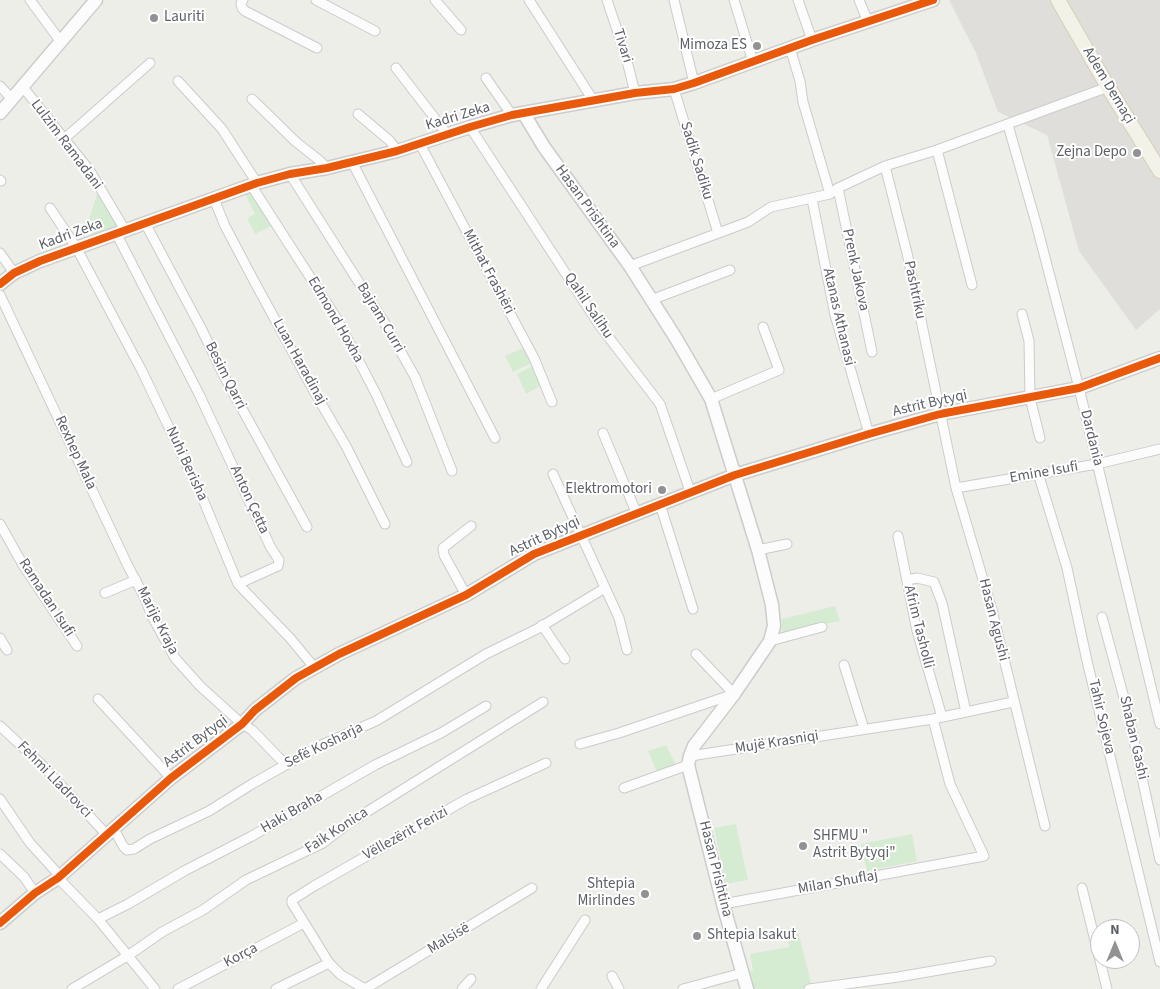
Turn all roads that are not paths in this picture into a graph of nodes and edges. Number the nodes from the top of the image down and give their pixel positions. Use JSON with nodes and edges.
{"nodes":[{"id":1,"x":30,"y":0,"type":"edge"},
{"id":2,"x":96,"y":0,"type":"edge"},
{"id":3,"x":243,"y":0,"type":"edge"},
{"id":4,"x":316,"y":0,"type":"edge"},
{"id":5,"x":435,"y":0,"type":"edge"},
{"id":6,"x":529,"y":0,"type":"edge"},
{"id":7,"x":607,"y":0,"type":"edge"},
{"id":8,"x":674,"y":0,"type":"edge"},
{"id":9,"x":734,"y":0,"type":"edge"},
{"id":10,"x":798,"y":0,"type":"edge"},
{"id":11,"x":859,"y":0,"type":"edge"},
{"id":12,"x":933,"y":0,"type":"edge"},
{"id":13,"x":1058,"y":0,"type":"edge"},
{"id":14,"x":868,"y":22,"type":"junction"},
{"id":15,"x":461,"y":30,"type":"dead end"},
{"id":16,"x":375,"y":31,"type":"dead end"},
{"id":17,"x":812,"y":40,"type":"junction"},
{"id":18,"x":61,"y":42,"type":"junction"},
{"id":19,"x":317,"y":48,"type":"dead end"},
{"id":20,"x":790,"y":48,"type":"junction"},
{"id":21,"x":753,"y":62,"type":"junction"},
{"id":22,"x":150,"y":63,"type":"dead end"},
{"id":23,"x":396,"y":68,"type":"dead end"},
{"id":24,"x":486,"y":78,"type":"dead end"},
{"id":25,"x":178,"y":82,"type":"dead end"},
{"id":26,"x":694,"y":83,"type":"junction"},
{"id":27,"x":0,"y":86,"type":"edge"},
{"id":28,"x":22,"y":86,"type":"junction"},
{"id":29,"x":1108,"y":87,"type":"junction"},
{"id":30,"x":674,"y":89,"type":"junction"},
{"id":31,"x":635,"y":93,"type":"junction"},
{"id":32,"x":12,"y":99,"type":"junction"},
{"id":33,"x":252,"y":99,"type":"dead end"},
{"id":34,"x":593,"y":100,"type":"junction"},
{"id":35,"x":0,"y":113,"type":"edge"},
{"id":36,"x":358,"y":114,"type":"dead end"},
{"id":37,"x":518,"y":114,"type":"junction"},
{"id":38,"x":1008,"y":125,"type":"junction"},
{"id":39,"x":470,"y":127,"type":"junction"},
{"id":40,"x":447,"y":134,"type":"junction"},
{"id":41,"x":64,"y":138,"type":"junction"},
{"id":42,"x":420,"y":144,"type":"junction"},
{"id":43,"x":397,"y":150,"type":"junction"},
{"id":44,"x":937,"y":150,"type":"junction"},
{"id":45,"x":352,"y":162,"type":"junction"},
{"id":46,"x":885,"y":166,"type":"junction"},
{"id":47,"x":327,"y":168,"type":"junction"},
{"id":48,"x":1160,"y":171,"type":"edge"},
{"id":49,"x":290,"y":174,"type":"junction"},
{"id":50,"x":254,"y":184,"type":"junction"},
{"id":51,"x":834,"y":191,"type":"junction"},
{"id":52,"x":214,"y":199,"type":"junction"},
{"id":53,"x":812,"y":199,"type":"junction"},
{"id":54,"x":50,"y":208,"type":"dead end"},
{"id":55,"x":145,"y":223,"type":"junction"},
{"id":56,"x":120,"y":232,"type":"junction"},
{"id":57,"x":718,"y":233,"type":"junction"},
{"id":58,"x":76,"y":247,"type":"junction"},
{"id":59,"x":0,"y":253,"type":"edge"},
{"id":60,"x":630,"y":266,"type":"junction"},
{"id":61,"x":730,"y":270,"type":"dead end"},
{"id":62,"x":14,"y":274,"type":"junction"},
{"id":63,"x":0,"y":284,"type":"edge"},
{"id":64,"x":972,"y":285,"type":"dead end"},
{"id":65,"x":0,"y":295,"type":"edge"},
{"id":66,"x":652,"y":300,"type":"junction"},
{"id":67,"x":1022,"y":314,"type":"dead end"},
{"id":68,"x":763,"y":327,"type":"dead end"},
{"id":69,"x":872,"y":352,"type":"dead end"},
{"id":70,"x":1160,"y":358,"type":"edge"},
{"id":71,"x":1079,"y":388,"type":"junction"},
{"id":72,"x":199,"y":394,"type":"joint"},
{"id":73,"x":1030,"y":398,"type":"junction"},
{"id":74,"x":711,"y":399,"type":"junction"},
{"id":75,"x":552,"y":402,"type":"dead end"},
{"id":76,"x":940,"y":414,"type":"junction"},
{"id":77,"x":603,"y":433,"type":"dead end"},
{"id":78,"x":869,"y":434,"type":"junction"},
{"id":79,"x":495,"y":438,"type":"dead end"},
{"id":80,"x":1040,"y":438,"type":"dead end"},
{"id":81,"x":1160,"y":449,"type":"edge"},
{"id":82,"x":407,"y":462,"type":"dead end"},
{"id":83,"x":1097,"y":464,"type":"junction"},
{"id":84,"x":452,"y":471,"type":"dead end"},
{"id":85,"x":1038,"y":473,"type":"junction"},
{"id":86,"x":554,"y":474,"type":"dead end"},
{"id":87,"x":735,"y":475,"type":"junction"},
{"id":88,"x":956,"y":488,"type":"junction"},
{"id":89,"x":690,"y":491,"type":"junction"},
{"id":90,"x":660,"y":504,"type":"junction"},
{"id":91,"x":636,"y":512,"type":"junction"},
{"id":92,"x":0,"y":524,"type":"edge"},
{"id":93,"x":385,"y":524,"type":"dead end"},
{"id":94,"x":471,"y":526,"type":"dead end"},
{"id":95,"x":307,"y":528,"type":"dead end"},
{"id":96,"x":580,"y":535,"type":"junction"},
{"id":97,"x":898,"y":536,"type":"dead end"},
{"id":98,"x":787,"y":544,"type":"dead end"},
{"id":99,"x":758,"y":550,"type":"junction"},
{"id":100,"x":136,"y":580,"type":"junction"},
{"id":101,"x":907,"y":580,"type":"junction"},
{"id":102,"x":238,"y":584,"type":"junction"},
{"id":103,"x":605,"y":588,"type":"junction"},
{"id":104,"x":105,"y":594,"type":"dead end"},
{"id":105,"x":466,"y":595,"type":"junction"},
{"id":106,"x":693,"y":609,"type":"dead end"},
{"id":107,"x":1102,"y":617,"type":"dead end"},
{"id":108,"x":542,"y":625,"type":"junction"},
{"id":109,"x":822,"y":628,"type":"dead end"},
{"id":110,"x":0,"y":638,"type":"edge"},
{"id":111,"x":770,"y":641,"type":"junction"},
{"id":112,"x":77,"y":646,"type":"dead end"},
{"id":113,"x":6,"y":650,"type":"dead end"},
{"id":114,"x":627,"y":650,"type":"dead end"},
{"id":115,"x":696,"y":654,"type":"dead end"},
{"id":116,"x":565,"y":659,"type":"dead end"},
{"id":117,"x":844,"y":665,"type":"dead end"},
{"id":118,"x":314,"y":667,"type":"junction"},
{"id":119,"x":734,"y":694,"type":"junction"},
{"id":120,"x":98,"y":699,"type":"dead end"},
{"id":121,"x":543,"y":702,"type":"dead end"},
{"id":122,"x":1014,"y":702,"type":"junction"},
{"id":123,"x":486,"y":706,"type":"dead end"},
{"id":124,"x":966,"y":712,"type":"junction"},
{"id":125,"x":942,"y":717,"type":"junction"},
{"id":126,"x":933,"y":719,"type":"junction"},
{"id":127,"x":242,"y":724,"type":"junction"},
{"id":128,"x":1160,"y":724,"type":"edge"},
{"id":129,"x":0,"y":726,"type":"edge"},
{"id":130,"x":864,"y":730,"type":"junction"},
{"id":131,"x":580,"y":744,"type":"dead end"},
{"id":132,"x":689,"y":761,"type":"junction"},
{"id":133,"x":546,"y":762,"type":"dead end"},
{"id":134,"x":286,"y":765,"type":"junction"},
{"id":135,"x":171,"y":778,"type":"junction"},
{"id":136,"x":624,"y":788,"type":"dead end"},
{"id":137,"x":0,"y":799,"type":"edge"},
{"id":138,"x":1045,"y":826,"type":"dead end"},
{"id":139,"x":110,"y":832,"type":"junction"},
{"id":140,"x":0,"y":854,"type":"edge"},
{"id":141,"x":1160,"y":860,"type":"edge"},
{"id":142,"x":59,"y":877,"type":"junction"},
{"id":143,"x":532,"y":888,"type":"dead end"},
{"id":144,"x":1082,"y":888,"type":"dead end"},
{"id":145,"x":36,"y":893,"type":"junction"},
{"id":146,"x":723,"y":904,"type":"junction"},
{"id":147,"x":98,"y":920,"type":"junction"},
{"id":148,"x":585,"y":920,"type":"dead end"},
{"id":149,"x":0,"y":922,"type":"edge"},
{"id":150,"x":304,"y":924,"type":"junction"},
{"id":151,"x":129,"y":955,"type":"junction"},
{"id":152,"x":991,"y":961,"type":"dead end"},
{"id":153,"x":1160,"y":962,"type":"edge"},
{"id":154,"x":329,"y":963,"type":"junction"},
{"id":155,"x":742,"y":973,"type":"junction"},
{"id":156,"x":612,"y":976,"type":"dead end"},
{"id":157,"x":470,"y":979,"type":"dead end"},
{"id":158,"x":72,"y":989,"type":"edge"},
{"id":159,"x":156,"y":989,"type":"edge"},
{"id":160,"x":178,"y":989,"type":"edge"},
{"id":161,"x":276,"y":989,"type":"edge"},
{"id":162,"x":365,"y":989,"type":"edge"},
{"id":163,"x":462,"y":989,"type":"edge"},
{"id":164,"x":541,"y":989,"type":"edge"},
{"id":165,"x":619,"y":989,"type":"edge"},
{"id":166,"x":683,"y":989,"type":"edge"},
{"id":167,"x":748,"y":989,"type":"edge"},
{"id":168,"x":809,"y":989,"type":"edge"},
{"id":169,"x":1107,"y":989,"type":"edge"}],
"edges":[{"from":1,"to":18,"type":"street"},
{"from":2,"to":18,"type":"street"},
{"from":3,"to":19,"type":"street"},
{"from":4,"to":16,"type":"street"},
{"from":5,"to":15,"type":"street"},
{"from":6,"to":34,"type":"street"},
{"from":7,"to":31,"type":"street","name":"Tivari"},
{"from":8,"to":26,"type":"street"},
{"from":9,"to":21,"type":"street"},
{"from":10,"to":17,"type":"street"},
{"from":11,"to":14,"type":"street"},
{"from":12,"to":14,"type":"street","name":"Kadri Zeka"},
{"from":13,"to":29,"type":"main road","name":"Adem Demaçi"},
{"from":14,"to":17,"type":"street","name":"Kadri Zeka"},
{"from":17,"to":20,"type":"street","name":"Kadri Zeka"},
{"from":18,"to":28,"type":"street"},
{"from":20,"to":21,"type":"street","name":"Kadri Zeka"},
{"from":20,"to":51,"type":"street"},
{"from":21,"to":26,"type":"street","name":"Kadri Zeka"},
{"from":22,"to":41,"type":"street"},
{"from":23,"to":40,"type":"street","name":"Kadri Zeka"},
{"from":24,"to":37,"type":"street"},
{"from":25,"to":50,"type":"street"},
{"from":26,"to":30,"type":"street","name":"Kadri Zeka"},
{"from":27,"to":32,"type":"street"},
{"from":28,"to":32,"type":"street"},
{"from":28,"to":41,"type":"street","name":"Lulzim Ramadani"},
{"from":29,"to":38,"type":"street"},
{"from":29,"to":48,"type":"main road","name":"Adem Demaçi"},
{"from":30,"to":31,"type":"street","name":"Kadri Zeka"},
{"from":30,"to":57,"type":"street","name":"Sadik Sadiku"},
{"from":31,"to":34,"type":"street","name":"Kadri Zeka"},
{"from":32,"to":35,"type":"street"},
{"from":33,"to":47,"type":"street"},
{"from":34,"to":37,"type":"street","name":"Kadri Zeka"},
{"from":36,"to":43,"type":"street"},
{"from":37,"to":39,"type":"street","name":"Kadri Zeka"},
{"from":37,"to":60,"type":"street","name":"Hasan Prishtina"},
{"from":38,"to":44,"type":"street"},
{"from":38,"to":71,"type":"street","name":"Dardania"},
{"from":39,"to":40,"type":"street","name":"Kadri Zeka"},
{"from":39,"to":89,"type":"street","name":"Qahil Salihu"},
{"from":40,"to":42,"type":"street","name":"Kadri Zeka"},
{"from":41,"to":56,"type":"street","name":"Lulzim Ramadani"},
{"from":42,"to":43,"type":"street","name":"Kadri Zeka"},
{"from":42,"to":75,"type":"street","name":"Mithat Frashëri"},
{"from":43,"to":45,"type":"street","name":"Kadri Zeka"},
{"from":44,"to":46,"type":"street"},
{"from":44,"to":64,"type":"street"},
{"from":45,"to":47,"type":"street","name":"Kadri Zeka"},
{"from":45,"to":79,"type":"street"},
{"from":46,"to":51,"type":"street"},
{"from":46,"to":76,"type":"street","name":"Pashtriku"},
{"from":47,"to":49,"type":"street","name":"Kadri Zeka"},
{"from":49,"to":50,"type":"street","name":"Kadri Zeka"},
{"from":49,"to":84,"type":"street","name":"Bajram Curri"},
{"from":50,"to":52,"type":"street","name":"Kadri Zeka"},
{"from":50,"to":82,"type":"street","name":"Edmond Hoxha"},
{"from":51,"to":53,"type":"street"},
{"from":51,"to":69,"type":"street","name":"Prenk Jakova"},
{"from":52,"to":55,"type":"street","name":"Kadri Zeka"},
{"from":52,"to":93,"type":"street","name":"Luan Haradinaj"},
{"from":53,"to":57,"type":"street"},
{"from":53,"to":78,"type":"street","name":"Atanas Athanasi"},
{"from":54,"to":58,"type":"street","name":"Nuhi Berisha"},
{"from":55,"to":56,"type":"street","name":"Kadri Zeka"},
{"from":55,"to":95,"type":"street","name":"Besim Qarri"},
{"from":56,"to":58,"type":"street","name":"Kadri Zeka"},
{"from":56,"to":72,"type":"street","name":"Lulzim Ramadani"},
{"from":57,"to":60,"type":"street"},
{"from":58,"to":62,"type":"street","name":"Kadri Zeka"},
{"from":58,"to":102,"type":"street","name":"Nuhi Berisha"},
{"from":59,"to":62,"type":"street"},
{"from":60,"to":66,"type":"street","name":"Hasan Prishtina"},
{"from":61,"to":66,"type":"street"},
{"from":62,"to":63,"type":"street","name":"Kadri Zeka"},
{"from":65,"to":100,"type":"street","name":"Rexhep Mala"},
{"from":66,"to":74,"type":"street","name":"Hasan Prishtina"},
{"from":67,"to":73,"type":"street"},
{"from":68,"to":74,"type":"street"},
{"from":70,"to":71,"type":"street","name":"Astrit Bytyqi"},
{"from":71,"to":73,"type":"street","name":"Astrit Bytyqi"},
{"from":71,"to":83,"type":"street","name":"Dardania"},
{"from":72,"to":102,"type":"street","name":"Anton Çetta"},
{"from":73,"to":76,"type":"street","name":"Astrit Bytyqi"},
{"from":73,"to":80,"type":"street"},
{"from":74,"to":87,"type":"street","name":"Hasan Prishtina"},
{"from":76,"to":78,"type":"street","name":"Astrit Bytyqi"},
{"from":76,"to":88,"type":"street","name":"Hasan Agushi"},
{"from":77,"to":91,"type":"street"},
{"from":78,"to":87,"type":"street","name":"Astrit Bytyqi"},
{"from":81,"to":83,"type":"street","name":"Emine Isufi"},
{"from":83,"to":85,"type":"street","name":"Emine Isufi"},
{"from":83,"to":128,"type":"street","name":"Dardania"},
{"from":85,"to":88,"type":"street","name":"Emine Isufi"},
{"from":85,"to":153,"type":"street","name":"Tahir Sojeva"},
{"from":86,"to":96,"type":"street"},
{"from":87,"to":89,"type":"street","name":"Astrit Bytyqi"},
{"from":87,"to":99,"type":"street","name":"Hasan Prishtina"},
{"from":88,"to":122,"type":"street","name":"Hasan Agushi"},
{"from":89,"to":90,"type":"street","name":"Astrit Bytyqi"},
{"from":90,"to":91,"type":"street","name":"Astrit Bytyqi"},
{"from":90,"to":106,"type":"street"},
{"from":91,"to":96,"type":"street","name":"Astrit Bytyqi"},
{"from":92,"to":112,"type":"street","name":"Ramadan Isufi"},
{"from":94,"to":105,"type":"street"},
{"from":96,"to":103,"type":"street"},
{"from":96,"to":105,"type":"street","name":"Astrit Bytyqi"},
{"from":97,"to":101,"type":"street","name":"Afrim Tasholli"},
{"from":98,"to":99,"type":"street"},
{"from":99,"to":111,"type":"street","name":"Hasan Prishtina"},
{"from":100,"to":104,"type":"street"},
{"from":100,"to":127,"type":"street","name":"Marije Kraja"},
{"from":101,"to":124,"type":"street"},
{"from":101,"to":125,"type":"street","name":"Afrim Tasholli"},
{"from":102,"to":118,"type":"street","name":"Nuhi Berisha"},
{"from":103,"to":108,"type":"street","name":"Sefë Kosharja"},
{"from":103,"to":114,"type":"street"},
{"from":105,"to":118,"type":"street","name":"Astrit Bytyqi"},
{"from":107,"to":141,"type":"street","name":"Shaban Gashi"},
{"from":108,"to":116,"type":"street"},
{"from":108,"to":134,"type":"street","name":"Sefë Kosharja"},
{"from":109,"to":111,"type":"street"},
{"from":110,"to":113,"type":"street"},
{"from":111,"to":119,"type":"street","name":"Hasan Prishtina"},
{"from":115,"to":119,"type":"street"},
{"from":117,"to":130,"type":"street"},
{"from":118,"to":127,"type":"street","name":"Astrit Bytyqi"},
{"from":119,"to":131,"type":"street"},
{"from":119,"to":132,"type":"street","name":"Hasan Prishtina"},
{"from":120,"to":135,"type":"street"},
{"from":121,"to":151,"type":"street","name":"Faik Konica"},
{"from":122,"to":124,"type":"street","name":"Mujë Krasniqi"},
{"from":122,"to":138,"type":"street","name":"Hasan Agushi"},
{"from":123,"to":147,"type":"street","name":"Haki Braha"},
{"from":124,"to":125,"type":"street","name":"Mujë Krasniqi"},
{"from":125,"to":126,"type":"street","name":"Mujë Krasniqi"},
{"from":126,"to":130,"type":"street","name":"Mujë Krasniqi"},
{"from":126,"to":146,"type":"street","name":"Milan Shuflaj"},
{"from":127,"to":134,"type":"street","name":"Marije Kraja"},
{"from":127,"to":135,"type":"street","name":"Astrit Bytyqi"},
{"from":129,"to":139,"type":"street","name":"Fehmi Lladrovci"},
{"from":130,"to":132,"type":"street","name":"Mujë Krasniqi"},
{"from":132,"to":136,"type":"street"},
{"from":132,"to":146,"type":"street","name":"Hasan Prishtina"},
{"from":133,"to":150,"type":"street","name":"Vëllezërit Ferizi"},
{"from":134,"to":139,"type":"street","name":"Sefë Kosharja"},
{"from":135,"to":139,"type":"street","name":"Astrit Bytyqi"},
{"from":137,"to":142,"type":"street"},
{"from":139,"to":142,"type":"street","name":"Astrit Bytyqi"},
{"from":140,"to":145,"type":"street"},
{"from":142,"to":145,"type":"street","name":"Astrit Bytyqi"},
{"from":142,"to":147,"type":"street"},
{"from":143,"to":162,"type":"street","name":"Malsisë"},
{"from":144,"to":169,"type":"street"},
{"from":145,"to":149,"type":"street","name":"Astrit Bytyqi"},
{"from":146,"to":155,"type":"street","name":"Hasan Prishtina"},
{"from":147,"to":151,"type":"street"},
{"from":148,"to":164,"type":"street"},
{"from":150,"to":154,"type":"street"},
{"from":150,"to":160,"type":"street","name":"Korça"},
{"from":151,"to":158,"type":"street","name":"Faik Konica"},
{"from":151,"to":159,"type":"street"},
{"from":152,"to":168,"type":"street"},
{"from":154,"to":161,"type":"street"},
{"from":154,"to":162,"type":"street"},
{"from":155,"to":166,"type":"street"},
{"from":155,"to":167,"type":"street","name":"Hasan Prishtina"},
{"from":156,"to":165,"type":"street"},
{"from":157,"to":163,"type":"street"}]}
